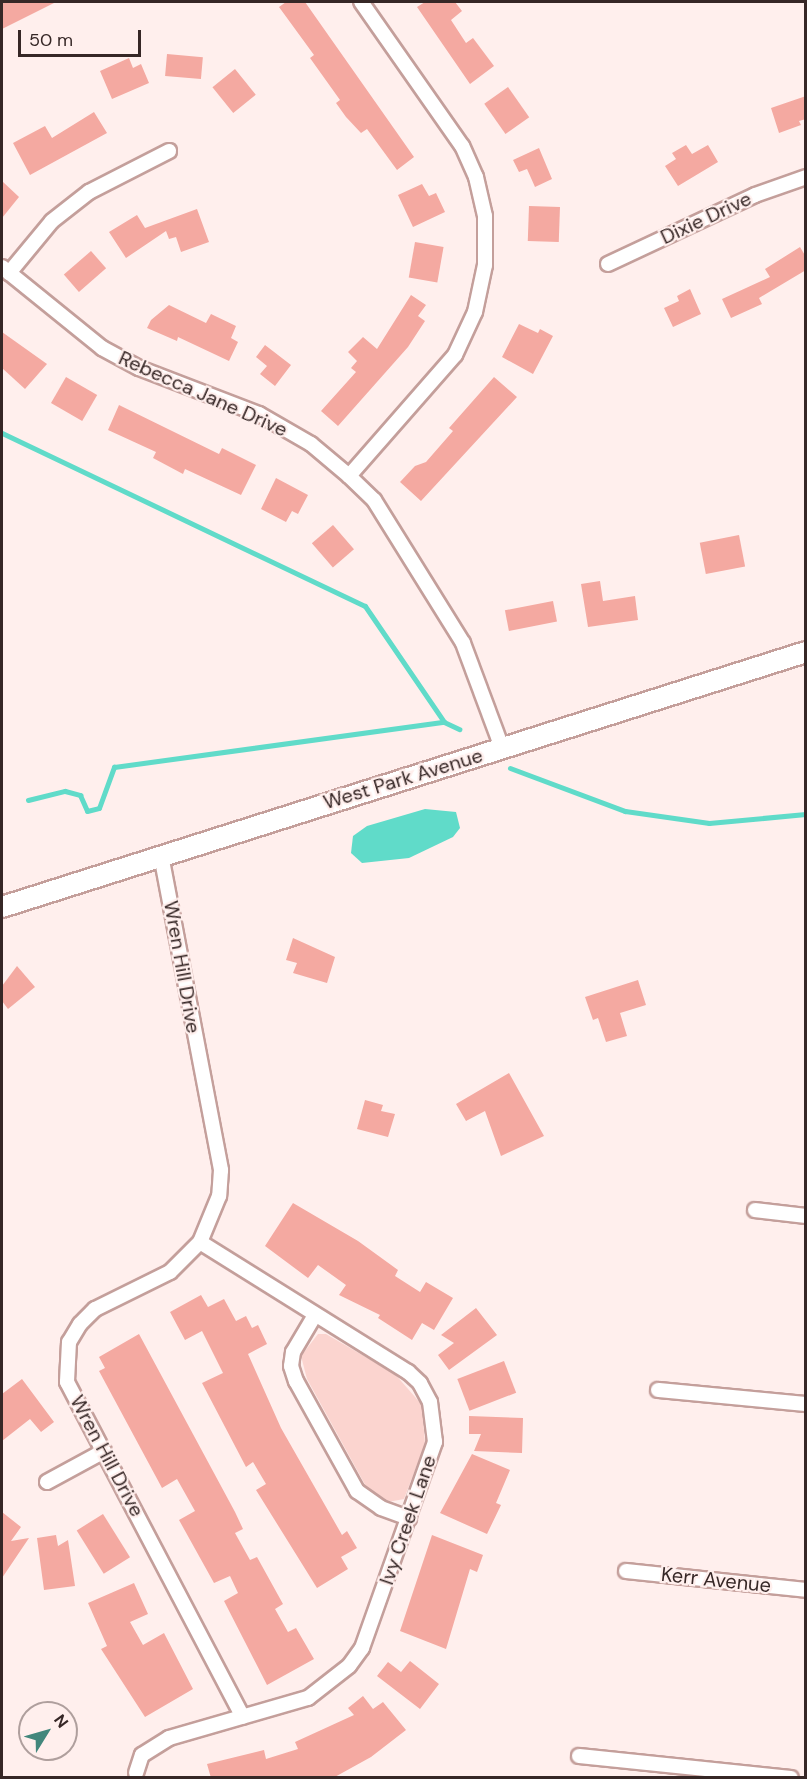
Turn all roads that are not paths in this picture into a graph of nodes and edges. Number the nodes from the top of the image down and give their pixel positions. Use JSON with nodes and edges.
{"nodes":[{"id":1,"x":361,"y":2,"type":"edge"},
{"id":2,"x":169,"y":151,"type":"dead end"},
{"id":3,"x":806,"y":177,"type":"edge"},
{"id":4,"x":608,"y":264,"type":"dead end"},
{"id":5,"x":5,"y":270,"type":"edge"},
{"id":6,"x":349,"y":476,"type":"junction"},
{"id":7,"x":806,"y":652,"type":"edge"},
{"id":8,"x":502,"y":748,"type":"junction"},
{"id":9,"x":161,"y":855,"type":"junction"},
{"id":10,"x":2,"y":907,"type":"edge"},
{"id":11,"x":755,"y":1210,"type":"dead end"},
{"id":12,"x":806,"y":1216,"type":"edge"},
{"id":13,"x":200,"y":1242,"type":"junction"},
{"id":14,"x":315,"y":1315,"type":"junction"},
{"id":15,"x":658,"y":1390,"type":"dead end"},
{"id":16,"x":806,"y":1404,"type":"edge"},
{"id":17,"x":104,"y":1451,"type":"junction"},
{"id":18,"x":47,"y":1482,"type":"dead end"},
{"id":19,"x":409,"y":1518,"type":"junction"},
{"id":20,"x":626,"y":1571,"type":"dead end"},
{"id":21,"x":806,"y":1590,"type":"edge"},
{"id":22,"x":243,"y":1717,"type":"junction"},
{"id":23,"x":579,"y":1756,"type":"dead end"},
{"id":24,"x":136,"y":1773,"type":"dead end"},
{"id":25,"x":791,"y":1778,"type":"edge"}],
"edges":[{"from":1,"to":6,"type":"street"},
{"from":2,"to":5,"type":"street"},
{"from":3,"to":4,"type":"street","name":"Dixie Drive"},
{"from":5,"to":6,"type":"street","name":"Rebecca Jane Drive"},
{"from":6,"to":8,"type":"street","name":"Rebecca Jane Drive"},
{"from":7,"to":8,"type":"main road","name":"West Park Avenue"},
{"from":8,"to":9,"type":"main road","name":"West Park Avenue"},
{"from":9,"to":10,"type":"main road","name":"West Park Avenue"},
{"from":9,"to":13,"type":"street","name":"Wren Hill Drive"},
{"from":11,"to":12,"type":"street"},
{"from":13,"to":14,"type":"street","name":"Ivy Creek Lane"},
{"from":13,"to":17,"type":"street","name":"Wren Hill Drive"},
{"from":14,"to":19,"type":"street"},
{"from":14,"to":19,"type":"street","name":"Ivy Creek Lane"},
{"from":15,"to":16,"type":"street"},
{"from":17,"to":18,"type":"street"},
{"from":17,"to":22,"type":"street","name":"Wren Hill Drive"},
{"from":19,"to":22,"type":"street","name":"Ivy Creek Lane"},
{"from":20,"to":21,"type":"street","name":"Kerr Avenue"},
{"from":22,"to":24,"type":"street","name":"Ivy Creek Lane"},
{"from":23,"to":25,"type":"street"}]}
